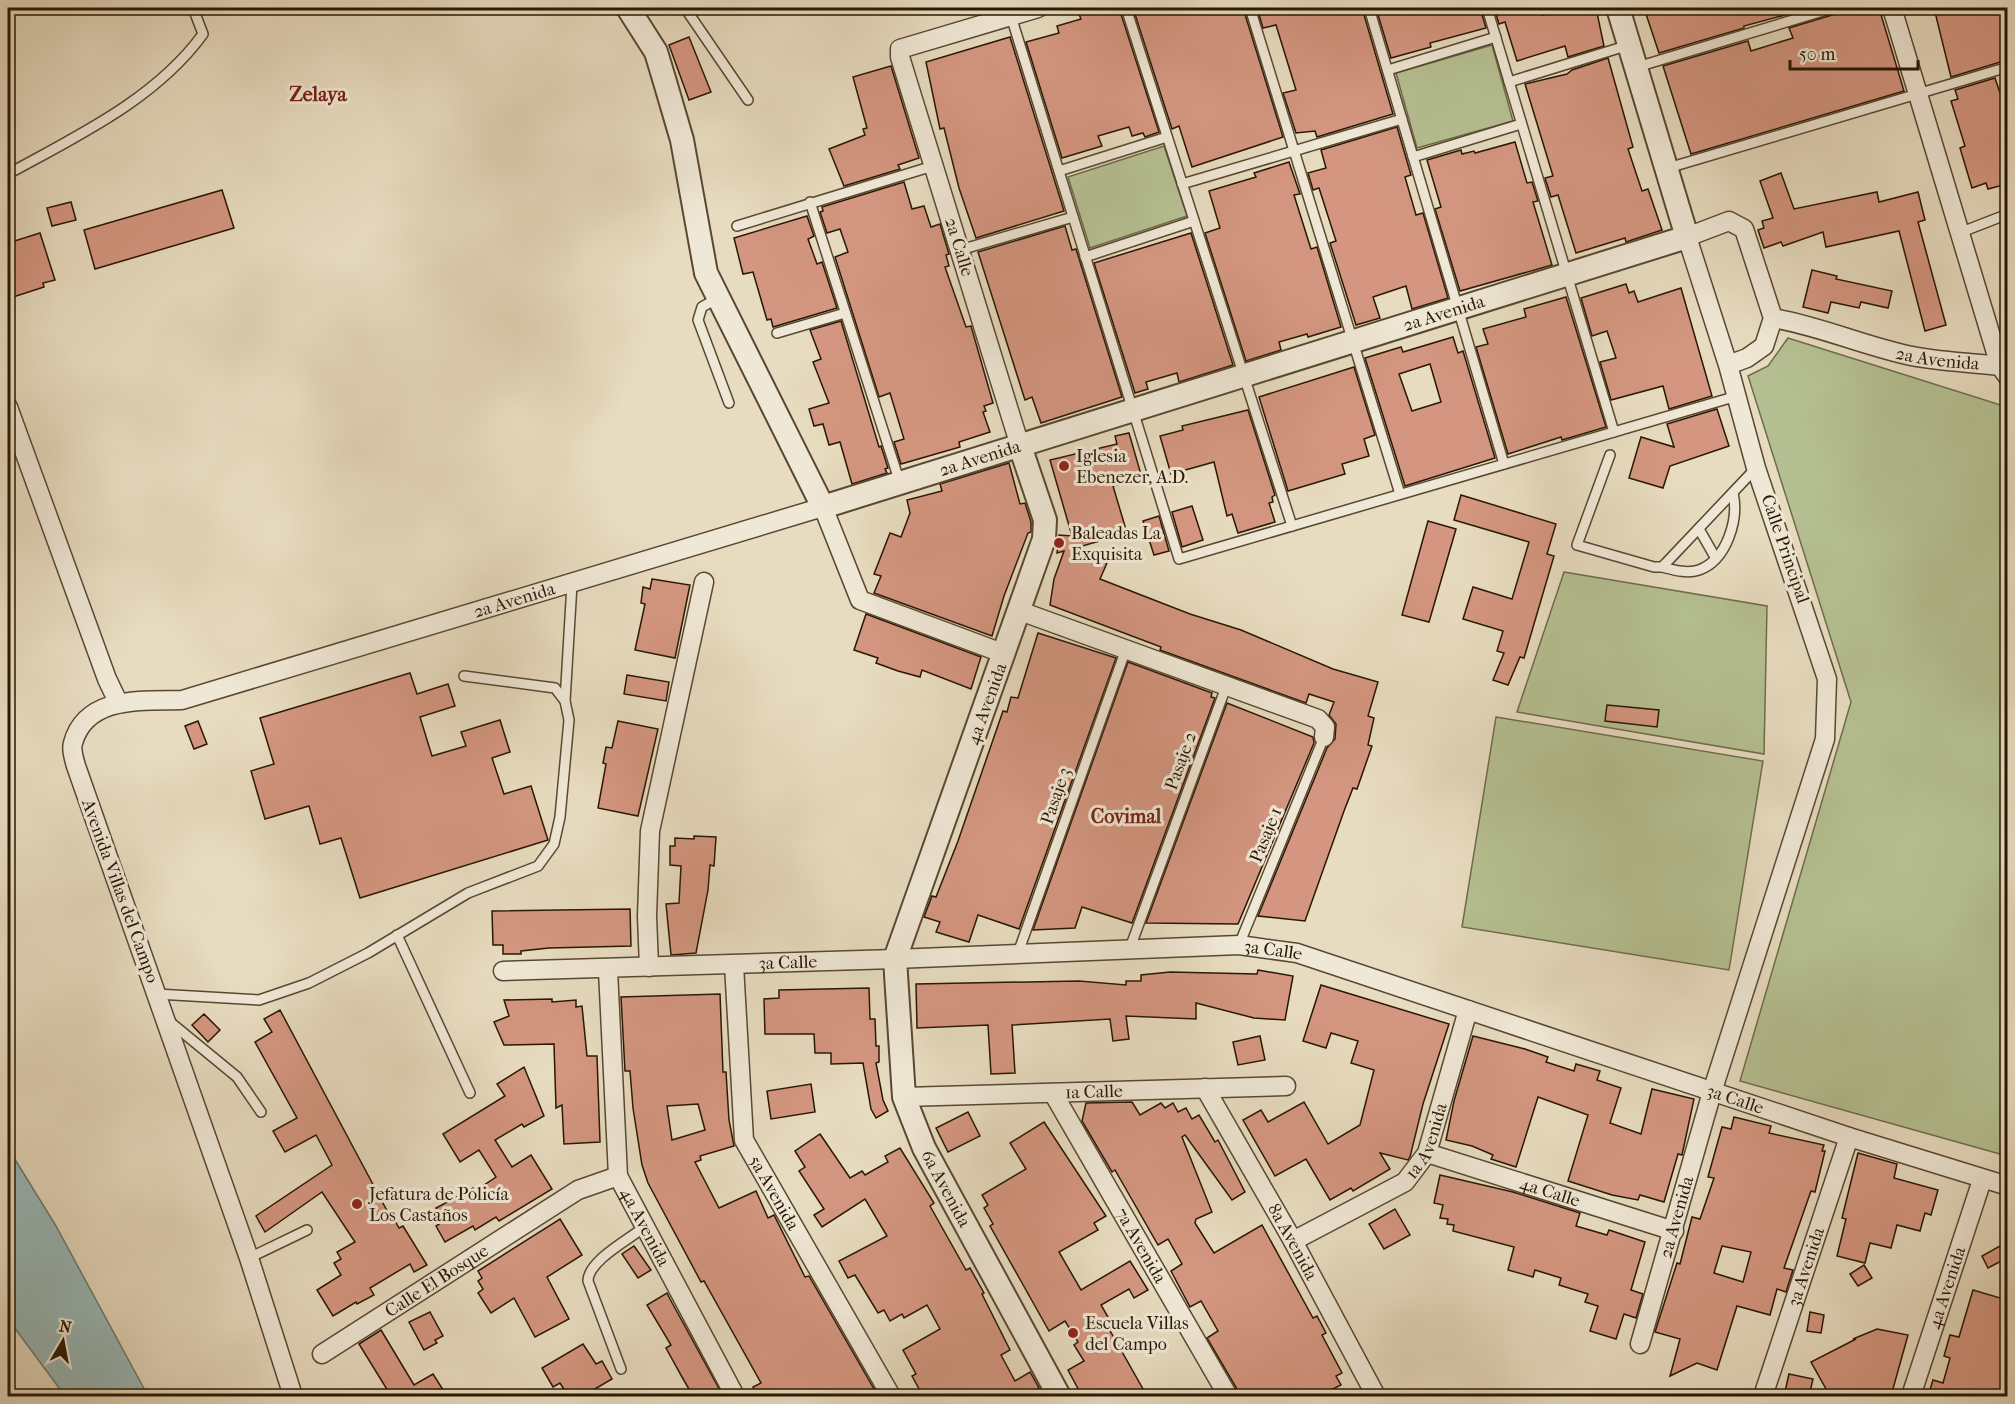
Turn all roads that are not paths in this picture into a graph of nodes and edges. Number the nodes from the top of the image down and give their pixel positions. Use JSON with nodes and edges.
{"nodes":[{"id":1,"x":193,"y":8,"type":"edge"},
{"id":2,"x":628,"y":8,"type":"edge"},
{"id":3,"x":685,"y":8,"type":"edge"},
{"id":4,"x":1038,"y":8,"type":"edge"},
{"id":5,"x":1126,"y":8,"type":"edge"},
{"id":6,"x":1250,"y":8,"type":"edge"},
{"id":7,"x":1369,"y":8,"type":"edge"},
{"id":8,"x":1487,"y":8,"type":"edge"},
{"id":9,"x":1618,"y":8,"type":"edge"},
{"id":10,"x":1833,"y":8,"type":"edge"},
{"id":11,"x":1892,"y":8,"type":"edge"},
{"id":12,"x":1010,"y":12,"type":"edge"},
{"id":13,"x":1496,"y":37,"type":"junction"},
{"id":14,"x":1629,"y":45,"type":"junction"},
{"id":15,"x":1636,"y":67,"type":"junction"},
{"id":16,"x":2007,"y":67,"type":"edge"},
{"id":17,"x":1388,"y":70,"type":"junction"},
{"id":18,"x":1509,"y":82,"type":"junction"},
{"id":19,"x":1918,"y":93,"type":"junction"},
{"id":20,"x":748,"y":100,"type":"dead end"},
{"id":21,"x":1402,"y":119,"type":"junction"},
{"id":22,"x":1521,"y":124,"type":"junction"},
{"id":23,"x":1167,"y":137,"type":"junction"},
{"id":24,"x":1294,"y":151,"type":"junction"},
{"id":25,"x":1413,"y":157,"type":"junction"},
{"id":26,"x":933,"y":166,"type":"junction"},
{"id":27,"x":1667,"y":168,"type":"junction"},
{"id":28,"x":1059,"y":171,"type":"junction"},
{"id":29,"x":8,"y":174,"type":"edge"},
{"id":30,"x":1182,"y":184,"type":"junction"},
{"id":31,"x":810,"y":202,"type":"junction"},
{"id":32,"x":2007,"y":214,"type":"edge"},
{"id":33,"x":1073,"y":217,"type":"junction"},
{"id":34,"x":1194,"y":221,"type":"junction"},
{"id":35,"x":737,"y":226,"type":"dead end"},
{"id":36,"x":1959,"y":233,"type":"junction"},
{"id":37,"x":1687,"y":237,"type":"junction"},
{"id":38,"x":960,"y":250,"type":"junction"},
{"id":39,"x":1085,"y":257,"type":"junction"},
{"id":40,"x":1566,"y":275,"type":"junction"},
{"id":41,"x":719,"y":298,"type":"junction"},
{"id":42,"x":1459,"y":309,"type":"junction"},
{"id":43,"x":845,"y":313,"type":"junction"},
{"id":44,"x":1773,"y":318,"type":"junction"},
{"id":45,"x":777,"y":333,"type":"dead end"},
{"id":46,"x":1353,"y":342,"type":"junction"},
{"id":47,"x":1728,"y":365,"type":"junction"},
{"id":48,"x":2004,"y":372,"type":"edge"},
{"id":49,"x":1244,"y":376,"type":"junction"},
{"id":50,"x":1737,"y":396,"type":"junction"},
{"id":51,"x":729,"y":403,"type":"dead end"},
{"id":52,"x":8,"y":407,"type":"edge"},
{"id":53,"x":1133,"y":411,"type":"junction"},
{"id":54,"x":1614,"y":432,"type":"junction"},
{"id":55,"x":1020,"y":446,"type":"junction"},
{"id":56,"x":1610,"y":455,"type":"dead end"},
{"id":57,"x":1504,"y":464,"type":"junction"},
{"id":58,"x":1756,"y":468,"type":"junction"},
{"id":59,"x":900,"y":483,"type":"junction"},
{"id":60,"x":1733,"y":493,"type":"junction"},
{"id":61,"x":1400,"y":494,"type":"junction"},
{"id":62,"x":823,"y":507,"type":"junction"},
{"id":63,"x":1292,"y":526,"type":"junction"},
{"id":64,"x":1699,"y":529,"type":"junction"},
{"id":65,"x":1715,"y":557,"type":"junction"},
{"id":66,"x":1662,"y":567,"type":"junction"},
{"id":67,"x":704,"y":582,"type":"dead end"},
{"id":68,"x":572,"y":584,"type":"junction"},
{"id":69,"x":1020,"y":611,"type":"junction"},
{"id":70,"x":1126,"y":649,"type":"junction"},
{"id":71,"x":1005,"y":654,"type":"junction"},
{"id":72,"x":464,"y":676,"type":"dead end"},
{"id":73,"x":1226,"y":687,"type":"junction"},
{"id":74,"x":565,"y":701,"type":"junction"},
{"id":75,"x":118,"y":702,"type":"junction"},
{"id":76,"x":1324,"y":737,"type":"joint"},
{"id":77,"x":397,"y":935,"type":"junction"},
{"id":78,"x":1239,"y":945,"type":"junction"},
{"id":79,"x":1130,"y":948,"type":"junction"},
{"id":80,"x":1018,"y":953,"type":"junction"},
{"id":81,"x":895,"y":959,"type":"junction"},
{"id":82,"x":734,"y":964,"type":"junction"},
{"id":83,"x":649,"y":967,"type":"junction"},
{"id":84,"x":608,"y":970,"type":"junction"},
{"id":85,"x":503,"y":971,"type":"dead end"},
{"id":86,"x":157,"y":994,"type":"junction"},
{"id":87,"x":1468,"y":1010,"type":"junction"},
{"id":88,"x":164,"y":1017,"type":"junction"},
{"id":89,"x":1286,"y":1086,"type":"dead end"},
{"id":90,"x":1205,"y":1088,"type":"junction"},
{"id":91,"x":1712,"y":1092,"type":"junction"},
{"id":92,"x":470,"y":1093,"type":"dead end"},
{"id":93,"x":1053,"y":1093,"type":"junction"},
{"id":94,"x":904,"y":1097,"type":"junction"},
{"id":95,"x":261,"y":1112,"type":"dead end"},
{"id":96,"x":1849,"y":1137,"type":"junction"},
{"id":97,"x":1427,"y":1153,"type":"junction"},
{"id":98,"x":618,"y":1176,"type":"junction"},
{"id":99,"x":1982,"y":1180,"type":"junction"},
{"id":100,"x":2007,"y":1186,"type":"edge"},
{"id":101,"x":643,"y":1228,"type":"junction"},
{"id":102,"x":307,"y":1230,"type":"dead end"},
{"id":103,"x":1674,"y":1231,"type":"junction"},
{"id":104,"x":1293,"y":1241,"type":"junction"},
{"id":105,"x":249,"y":1258,"type":"junction"},
{"id":106,"x":1640,"y":1344,"type":"dead end"},
{"id":107,"x":321,"y":1354,"type":"dead end"},
{"id":108,"x":621,"y":1369,"type":"dead end"},
{"id":109,"x":293,"y":1396,"type":"edge"},
{"id":110,"x":735,"y":1396,"type":"edge"},
{"id":111,"x":891,"y":1396,"type":"edge"},
{"id":112,"x":1059,"y":1396,"type":"edge"},
{"id":113,"x":1228,"y":1396,"type":"edge"},
{"id":114,"x":1376,"y":1396,"type":"edge"},
{"id":115,"x":1763,"y":1396,"type":"edge"},
{"id":116,"x":1911,"y":1396,"type":"edge"}],
"edges":[{"from":1,"to":29,"type":"lane"},
{"from":2,"to":41,"type":"street"},
{"from":3,"to":20,"type":"lane"},
{"from":4,"to":12,"type":"street"},
{"from":5,"to":23,"type":"lane"},
{"from":6,"to":24,"type":"lane"},
{"from":7,"to":17,"type":"lane"},
{"from":8,"to":13,"type":"lane"},
{"from":9,"to":14,"type":"street","name":"Calle Principal"},
{"from":10,"to":15,"type":"lane"},
{"from":11,"to":19,"type":"street"},
{"from":12,"to":26,"type":"street","name":"2a Calle"},
{"from":12,"to":28,"type":"lane"},
{"from":13,"to":17,"type":"lane"},
{"from":13,"to":18,"type":"lane"},
{"from":14,"to":15,"type":"street","name":"Calle Principal"},
{"from":14,"to":18,"type":"lane"},
{"from":15,"to":27,"type":"street","name":"Calle Principal"},
{"from":16,"to":19,"type":"lane"},
{"from":17,"to":21,"type":"lane"},
{"from":18,"to":22,"type":"lane"},
{"from":19,"to":27,"type":"lane"},
{"from":19,"to":36,"type":"street"},
{"from":21,"to":24,"type":"lane"},
{"from":21,"to":25,"type":"lane"},
{"from":22,"to":25,"type":"lane"},
{"from":22,"to":40,"type":"lane"},
{"from":23,"to":28,"type":"lane"},
{"from":23,"to":30,"type":"lane"},
{"from":24,"to":30,"type":"lane"},
{"from":24,"to":46,"type":"lane"},
{"from":25,"to":42,"type":"lane"},
{"from":26,"to":31,"type":"lane"},
{"from":26,"to":38,"type":"street","name":"2a Calle"},
{"from":27,"to":37,"type":"street","name":"Calle Principal"},
{"from":28,"to":33,"type":"lane"},
{"from":30,"to":34,"type":"lane"},
{"from":31,"to":35,"type":"lane"},
{"from":31,"to":43,"type":"lane"},
{"from":32,"to":36,"type":"lane"},
{"from":33,"to":38,"type":"lane"},
{"from":33,"to":39,"type":"lane"},
{"from":34,"to":39,"type":"lane"},
{"from":34,"to":49,"type":"lane"},
{"from":36,"to":48,"type":"street"},
{"from":37,"to":40,"type":"street","name":"2a Avenida"},
{"from":37,"to":44,"type":"street","name":"2a Avenida"},
{"from":37,"to":47,"type":"street","name":"Calle Principal"},
{"from":38,"to":55,"type":"street","name":"2a Calle"},
{"from":39,"to":53,"type":"lane"},
{"from":40,"to":42,"type":"street","name":"2a Avenida"},
{"from":40,"to":54,"type":"lane"},
{"from":41,"to":51,"type":"lane"},
{"from":41,"to":62,"type":"street"},
{"from":42,"to":46,"type":"street","name":"2a Avenida"},
{"from":42,"to":57,"type":"lane"},
{"from":43,"to":45,"type":"lane"},
{"from":43,"to":59,"type":"lane"},
{"from":44,"to":47,"type":"street"},
{"from":44,"to":48,"type":"street","name":"2a Avenida"},
{"from":46,"to":49,"type":"street","name":"2a Avenida"},
{"from":46,"to":61,"type":"lane"},
{"from":47,"to":50,"type":"street","name":"Calle Principal"},
{"from":49,"to":53,"type":"street","name":"2a Avenida"},
{"from":49,"to":63,"type":"lane"},
{"from":50,"to":54,"type":"lane"},
{"from":50,"to":58,"type":"street","name":"Calle Principal"},
{"from":52,"to":75,"type":"street"},
{"from":53,"to":55,"type":"street","name":"2a Avenida"},
{"from":53,"to":63,"type":"lane"},
{"from":54,"to":57,"type":"lane"},
{"from":55,"to":59,"type":"street","name":"2a Avenida"},
{"from":55,"to":69,"type":"street","name":"4a Avenida"},
{"from":56,"to":66,"type":"lane"},
{"from":57,"to":61,"type":"lane"},
{"from":58,"to":60,"type":"lane"},
{"from":58,"to":91,"type":"street","name":"Calle Principal"},
{"from":59,"to":62,"type":"street","name":"2a Avenida"},
{"from":60,"to":64,"type":"lane"},
{"from":60,"to":65,"type":"lane"},
{"from":61,"to":63,"type":"lane"},
{"from":62,"to":68,"type":"street","name":"2a Avenida"},
{"from":62,"to":71,"type":"street"},
{"from":64,"to":65,"type":"lane"},
{"from":64,"to":66,"type":"lane"},
{"from":65,"to":66,"type":"lane"},
{"from":67,"to":83,"type":"street"},
{"from":68,"to":74,"type":"lane"},
{"from":68,"to":75,"type":"street","name":"2a Avenida"},
{"from":69,"to":70,"type":"street"},
{"from":69,"to":71,"type":"street","name":"4a Avenida"},
{"from":70,"to":73,"type":"street"},
{"from":70,"to":80,"type":"lane","name":"Pasaje 3"},
{"from":71,"to":81,"type":"street","name":"4a Avenida"},
{"from":72,"to":74,"type":"lane"},
{"from":73,"to":76,"type":"street"},
{"from":73,"to":79,"type":"lane","name":"Pasaje 2"},
{"from":74,"to":77,"type":"lane"},
{"from":75,"to":86,"type":"street","name":"Avenida Villas del Campo"},
{"from":76,"to":78,"type":"lane","name":"Pasaje 1"},
{"from":77,"to":86,"type":"lane"},
{"from":77,"to":92,"type":"lane"},
{"from":78,"to":79,"type":"street","name":"3a Calle"},
{"from":78,"to":87,"type":"street","name":"3a Calle"},
{"from":79,"to":80,"type":"street","name":"3a Calle"},
{"from":80,"to":81,"type":"street","name":"3a Calle"},
{"from":81,"to":82,"type":"street","name":"3a Calle"},
{"from":81,"to":94,"type":"street","name":"6a Avenida"},
{"from":82,"to":83,"type":"street","name":"3a Calle"},
{"from":82,"to":111,"type":"street","name":"5a Avenida"},
{"from":83,"to":84,"type":"street","name":"3a Calle"},
{"from":84,"to":85,"type":"street","name":"3a Calle"},
{"from":84,"to":98,"type":"street","name":"4a Avenida"},
{"from":86,"to":88,"type":"street","name":"Avenida Villas del Campo"},
{"from":87,"to":91,"type":"street","name":"3a Calle"},
{"from":87,"to":97,"type":"street","name":"1a Avenida"},
{"from":88,"to":95,"type":"lane"},
{"from":88,"to":105,"type":"street","name":"Avenida Villas del Campo"},
{"from":89,"to":90,"type":"street","name":"1a Calle"},
{"from":90,"to":93,"type":"street","name":"1a Calle"},
{"from":90,"to":104,"type":"street","name":"8a Avenida"},
{"from":91,"to":96,"type":"street","name":"3a Calle"},
{"from":91,"to":103,"type":"street","name":"2a Avenida"},
{"from":93,"to":94,"type":"street","name":"1a Calle"},
{"from":93,"to":113,"type":"street","name":"7a Avenida"},
{"from":94,"to":112,"type":"street","name":"6a Avenida"},
{"from":96,"to":99,"type":"street","name":"3a Calle"},
{"from":96,"to":115,"type":"street","name":"3a Avenida"},
{"from":97,"to":103,"type":"street","name":"4a Calle"},
{"from":97,"to":104,"type":"street","name":"1a Avenida"},
{"from":98,"to":101,"type":"street","name":"4a Avenida"},
{"from":98,"to":107,"type":"street","name":"Calle El Bosque"},
{"from":99,"to":100,"type":"street","name":"3a Calle"},
{"from":99,"to":116,"type":"street","name":"4a Avenida"},
{"from":101,"to":108,"type":"lane"},
{"from":101,"to":110,"type":"street","name":"4a Avenida"},
{"from":102,"to":105,"type":"lane"},
{"from":103,"to":106,"type":"street","name":"2a Avenida"},
{"from":104,"to":114,"type":"street","name":"8a Avenida"},
{"from":105,"to":109,"type":"street","name":"Avenida Villas del Campo"}]}
